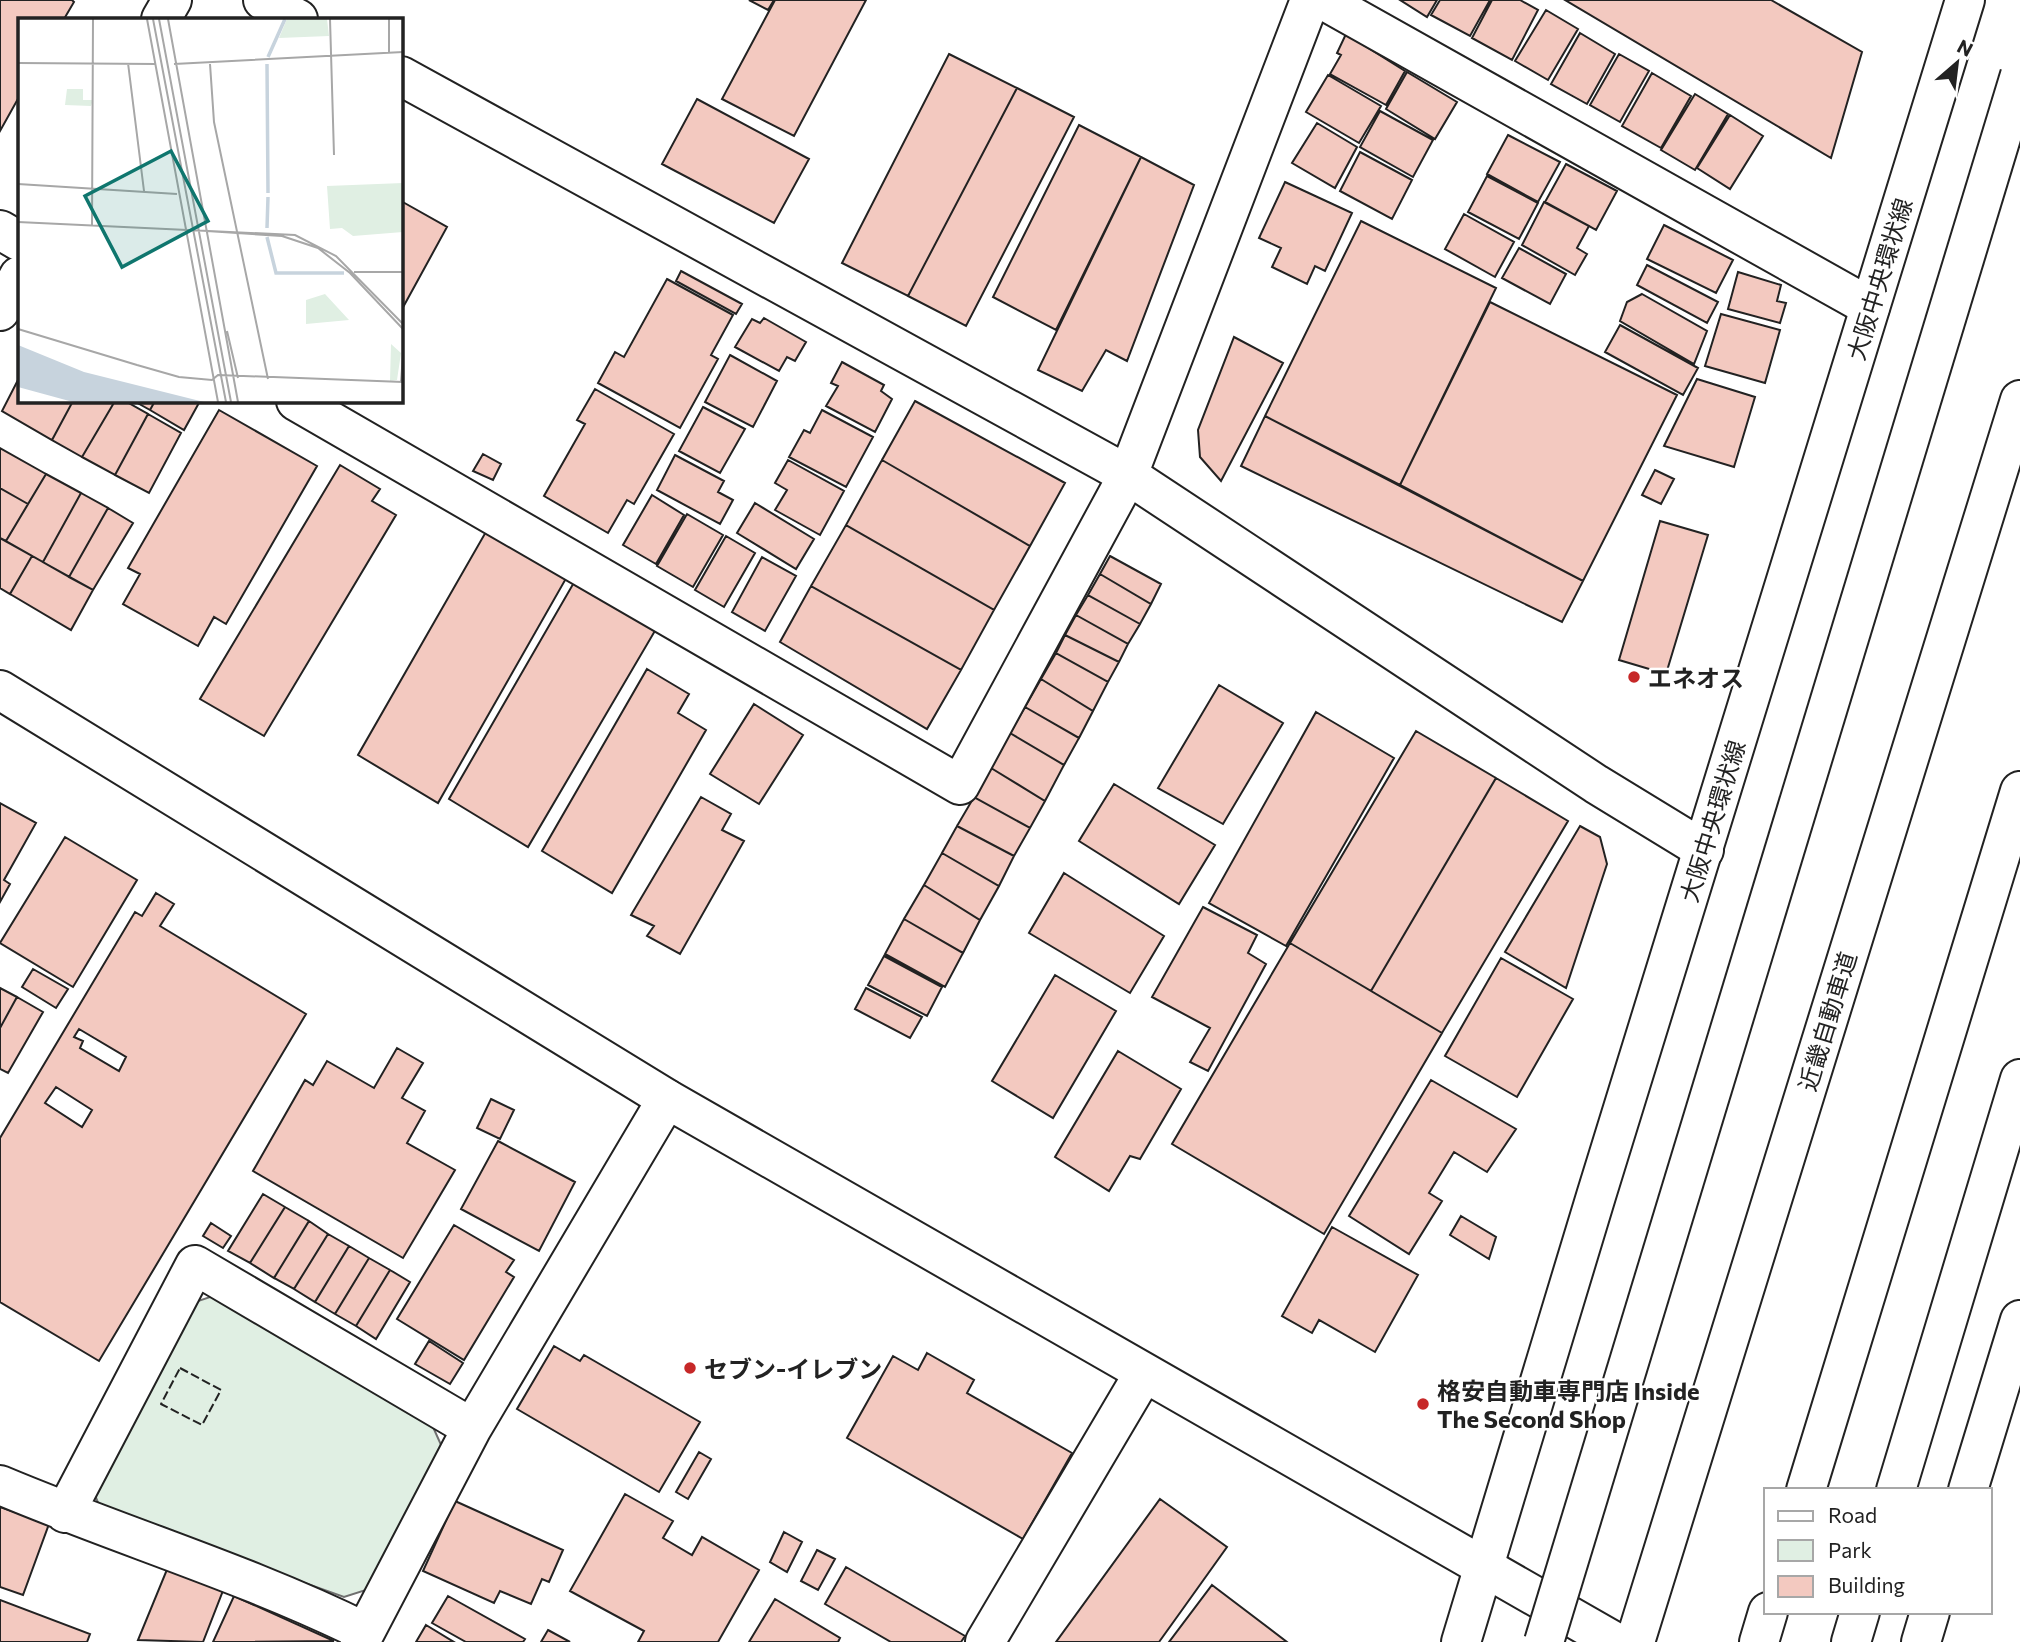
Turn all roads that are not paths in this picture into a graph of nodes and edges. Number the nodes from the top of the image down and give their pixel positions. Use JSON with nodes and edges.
{"nodes":[{"id":1,"x":172,"y":0,"type":"edge"},
{"id":2,"x":263,"y":0,"type":"edge"},
{"id":3,"x":1310,"y":0,"type":"edge"},
{"id":4,"x":1324,"y":0,"type":"edge"},
{"id":5,"x":1965,"y":0,"type":"edge"},
{"id":6,"x":162,"y":18,"type":"edge"},
{"id":7,"x":296,"y":18,"type":"edge"},
{"id":8,"x":2020,"y":75,"type":"edge"},
{"id":9,"x":402,"y":77,"type":"edge"},
{"id":10,"x":0,"y":230,"type":"edge"},
{"id":11,"x":18,"y":240,"type":"edge"},
{"id":12,"x":18,"y":278,"type":"edge"},
{"id":13,"x":1870,"y":307,"type":"junction"},
{"id":14,"x":0,"y":311,"type":"edge"},
{"id":15,"x":2020,"y":400,"type":"edge"},
{"id":16,"x":298,"y":402,"type":"edge"},
{"id":17,"x":1128,"y":475,"type":"junction"},
{"id":18,"x":0,"y":690,"type":"edge"},
{"id":19,"x":2020,"y":791,"type":"edge"},
{"id":20,"x":1704,"y":850,"type":"junction"},
{"id":21,"x":2020,"y":1080,"type":"edge"},
{"id":22,"x":667,"y":1099,"type":"junction"},
{"id":23,"x":2020,"y":1320,"type":"edge"},
{"id":24,"x":1144,"y":1373,"type":"junction"},
{"id":25,"x":472,"y":1428,"type":"junction"},
{"id":26,"x":0,"y":1485,"type":"edge"},
{"id":27,"x":1807,"y":1488,"type":"edge"},
{"id":28,"x":1897,"y":1488,"type":"edge"},
{"id":29,"x":1969,"y":1488,"type":"edge"},
{"id":30,"x":65,"y":1513,"type":"junction"},
{"id":31,"x":1484,"y":1567,"type":"junction"},
{"id":32,"x":1767,"y":1614,"type":"edge"},
{"id":33,"x":1859,"y":1614,"type":"edge"},
{"id":34,"x":1929,"y":1614,"type":"edge"},
{"id":35,"x":363,"y":1637,"type":"edge"},
{"id":36,"x":985,"y":1642,"type":"edge"},
{"id":37,"x":1461,"y":1642,"type":"edge"},
{"id":38,"x":1544,"y":1642,"type":"edge"},
{"id":39,"x":1615,"y":1642,"type":"edge"},
{"id":40,"x":1635,"y":1642,"type":"edge"},
{"id":41,"x":1759,"y":1642,"type":"edge"},
{"id":42,"x":1851,"y":1642,"type":"edge"},
{"id":43,"x":1921,"y":1642,"type":"edge"}],
"edges":[{"from":1,"to":6,"type":"main road"},
{"from":2,"to":7,"type":"main road"},
{"from":3,"to":17,"type":"main road"},
{"from":4,"to":13,"type":"main road"},
{"from":5,"to":13,"type":"main road","name":"大阪中央環状線"},
{"from":8,"to":38,"type":"main road","bridge":true},
{"from":9,"to":17,"type":"main road"},
{"from":10,"to":11,"type":"main road"},
{"from":12,"to":14,"type":"main road"},
{"from":13,"to":20,"type":"main road","name":"大阪中央環状線"},
{"from":15,"to":40,"type":"main road","name":"近畿自動車道"},
{"from":16,"to":17,"type":"main road"},
{"from":17,"to":20,"type":"main road"},
{"from":18,"to":22,"type":"main road"},
{"from":19,"to":27,"type":"main road"},
{"from":20,"to":31,"type":"main road","name":"大阪中央環状線"},
{"from":21,"to":28,"type":"main road"},
{"from":22,"to":24,"type":"main road"},
{"from":22,"to":25,"type":"main road"},
{"from":23,"to":29,"type":"main road"},
{"from":24,"to":31,"type":"main road"},
{"from":24,"to":36,"type":"main road"},
{"from":25,"to":30,"type":"main road"},
{"from":25,"to":35,"type":"main road"},
{"from":26,"to":30,"type":"main road"},
{"from":30,"to":35,"type":"main road"},
{"from":31,"to":37,"type":"main road","name":"大阪中央環状線"},
{"from":31,"to":39,"type":"main road"},
{"from":32,"to":41,"type":"main road"},
{"from":33,"to":42,"type":"main road"},
{"from":34,"to":43,"type":"main road"}]}
